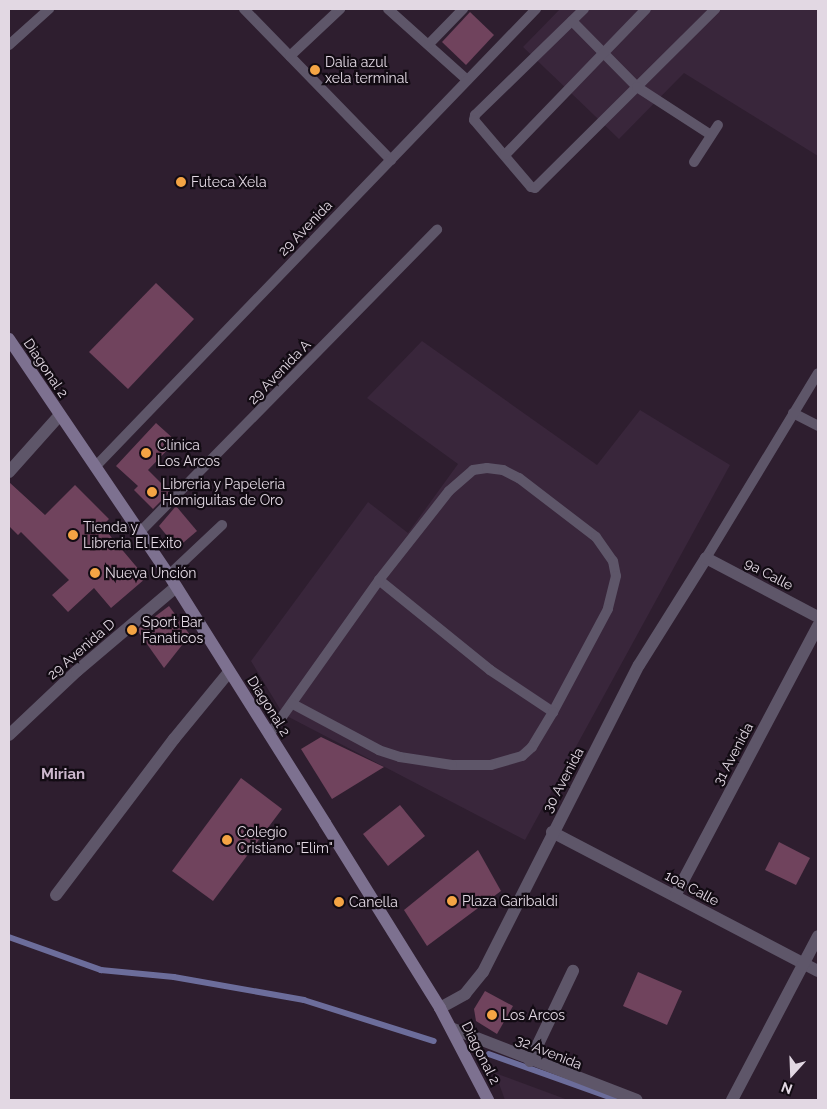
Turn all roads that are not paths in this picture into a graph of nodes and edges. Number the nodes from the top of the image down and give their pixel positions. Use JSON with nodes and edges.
{"nodes":[{"id":1,"x":49,"y":9,"type":"edge"},
{"id":2,"x":244,"y":9,"type":"edge"},
{"id":3,"x":340,"y":9,"type":"edge"},
{"id":4,"x":388,"y":9,"type":"edge"},
{"id":5,"x":463,"y":9,"type":"edge"},
{"id":6,"x":536,"y":9,"type":"edge"},
{"id":7,"x":584,"y":9,"type":"edge"},
{"id":8,"x":646,"y":9,"type":"edge"},
{"id":9,"x":715,"y":9,"type":"edge"},
{"id":10,"x":572,"y":21,"type":"junction"},
{"id":11,"x":429,"y":44,"type":"junction"},
{"id":12,"x":9,"y":45,"type":"edge"},
{"id":13,"x":603,"y":54,"type":"junction"},
{"id":14,"x":290,"y":56,"type":"junction"},
{"id":15,"x":467,"y":80,"type":"junction"},
{"id":16,"x":637,"y":87,"type":"junction"},
{"id":17,"x":718,"y":125,"type":"dead end"},
{"id":18,"x":711,"y":135,"type":"junction"},
{"id":19,"x":505,"y":155,"type":"junction"},
{"id":20,"x":391,"y":160,"type":"junction"},
{"id":21,"x":694,"y":162,"type":"dead end"},
{"id":22,"x":437,"y":230,"type":"dead end"},
{"id":23,"x":9,"y":339,"type":"edge"},
{"id":24,"x":818,"y":374,"type":"edge"},
{"id":25,"x":793,"y":413,"type":"junction"},
{"id":26,"x":60,"y":415,"type":"junction"},
{"id":27,"x":818,"y":426,"type":"edge"},
{"id":28,"x":95,"y":467,"type":"junction"},
{"id":29,"x":9,"y":472,"type":"edge"},
{"id":30,"x":222,"y":525,"type":"dead end"},
{"id":31,"x":140,"y":532,"type":"junction"},
{"id":32,"x":706,"y":558,"type":"junction"},
{"id":33,"x":169,"y":575,"type":"junction"},
{"id":34,"x":379,"y":580,"type":"junction"},
{"id":35,"x":176,"y":587,"type":"junction"},
{"id":36,"x":818,"y":617,"type":"edge"},
{"id":37,"x":818,"y":626,"type":"edge"},
{"id":38,"x":229,"y":672,"type":"junction"},
{"id":39,"x":293,"y":704,"type":"junction"},
{"id":40,"x":553,"y":712,"type":"junction"},
{"id":41,"x":9,"y":735,"type":"edge"},
{"id":42,"x":270,"y":735,"type":"junction"},
{"id":43,"x":552,"y":832,"type":"junction"},
{"id":44,"x":56,"y":895,"type":"dead end"},
{"id":45,"x":675,"y":896,"type":"junction"},
{"id":46,"x":818,"y":936,"type":"edge"},
{"id":47,"x":804,"y":963,"type":"junction"},
{"id":48,"x":574,"y":971,"type":"dead end"},
{"id":49,"x":818,"y":971,"type":"edge"},
{"id":50,"x":440,"y":1008,"type":"junction"},
{"id":51,"x":452,"y":1028,"type":"junction"},
{"id":52,"x":530,"y":1061,"type":"junction"},
{"id":53,"x":488,"y":1100,"type":"edge"},
{"id":54,"x":637,"y":1100,"type":"edge"},
{"id":55,"x":732,"y":1100,"type":"edge"}],
"edges":[{"from":1,"to":12,"type":"lane"},
{"from":2,"to":14,"type":"lane"},
{"from":3,"to":14,"type":"lane"},
{"from":4,"to":11,"type":"lane"},
{"from":5,"to":11,"type":"lane"},
{"from":6,"to":15,"type":"lane","name":"29 Avenida"},
{"from":7,"to":10,"type":"lane"},
{"from":8,"to":13,"type":"lane"},
{"from":9,"to":16,"type":"lane"},
{"from":10,"to":13,"type":"lane"},
{"from":10,"to":19,"type":"lane"},
{"from":11,"to":15,"type":"lane"},
{"from":13,"to":16,"type":"lane"},
{"from":13,"to":19,"type":"lane"},
{"from":14,"to":20,"type":"lane"},
{"from":15,"to":20,"type":"lane","name":"29 Avenida"},
{"from":16,"to":18,"type":"lane"},
{"from":16,"to":19,"type":"lane"},
{"from":17,"to":18,"type":"lane"},
{"from":18,"to":21,"type":"lane"},
{"from":20,"to":28,"type":"lane","name":"29 Avenida"},
{"from":22,"to":31,"type":"lane","name":"29 Avenida A"},
{"from":23,"to":26,"type":"main road","name":"Diagonal 2"},
{"from":24,"to":25,"type":"lane"},
{"from":25,"to":27,"type":"lane"},
{"from":25,"to":32,"type":"lane"},
{"from":26,"to":28,"type":"main road","name":"Diagonal 2"},
{"from":26,"to":29,"type":"street"},
{"from":28,"to":31,"type":"main road","name":"Diagonal 2"},
{"from":30,"to":33,"type":"lane"},
{"from":31,"to":33,"type":"main road","name":"Diagonal 2"},
{"from":32,"to":36,"type":"street","name":"9a Calle"},
{"from":32,"to":43,"type":"street","name":"30 Avenida"},
{"from":33,"to":35,"type":"main road","name":"Diagonal 2"},
{"from":34,"to":39,"type":"lane"},
{"from":34,"to":40,"type":"lane"},
{"from":34,"to":40,"type":"lane"},
{"from":35,"to":38,"type":"main road","name":"Diagonal 2"},
{"from":35,"to":41,"type":"street","name":"29 Avenida D"},
{"from":37,"to":45,"type":"street","name":"31 Avenida"},
{"from":38,"to":42,"type":"main road","name":"Diagonal 2"},
{"from":38,"to":44,"type":"street"},
{"from":39,"to":40,"type":"lane"},
{"from":39,"to":42,"type":"lane"},
{"from":42,"to":50,"type":"main road","name":"Diagonal 2"},
{"from":43,"to":45,"type":"street","name":"10a Calle"},
{"from":43,"to":50,"type":"street","name":"30 Avenida"},
{"from":45,"to":47,"type":"street","name":"10a Calle"},
{"from":46,"to":47,"type":"street"},
{"from":47,"to":49,"type":"street","name":"10a Calle"},
{"from":47,"to":55,"type":"street"},
{"from":48,"to":52,"type":"street"},
{"from":50,"to":51,"type":"main road","name":"Diagonal 2"},
{"from":51,"to":52,"type":"street","name":"32 Avenida"},
{"from":51,"to":53,"type":"main road","name":"Diagonal 2"},
{"from":52,"to":54,"type":"street","name":"32 Avenida"}]}
